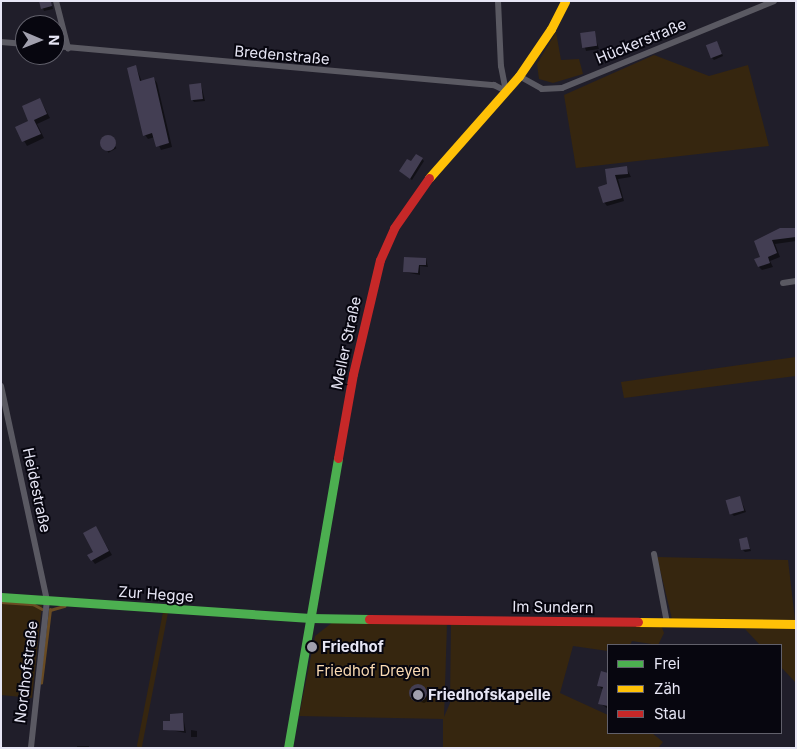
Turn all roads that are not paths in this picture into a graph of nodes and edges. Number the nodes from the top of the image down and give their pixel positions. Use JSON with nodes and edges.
{"nodes":[{"id":1,"x":56,"y":1,"type":"edge"},
{"id":2,"x":498,"y":1,"type":"edge"},
{"id":3,"x":565,"y":1,"type":"edge"},
{"id":4,"x":774,"y":1,"type":"edge"},
{"id":5,"x":1,"y":42,"type":"edge"},
{"id":6,"x":15,"y":43,"type":"edge"},
{"id":7,"x":65,"y":48,"type":"edge"},
{"id":8,"x":68,"y":48,"type":"junction"},
{"id":9,"x":519,"y":76,"type":"junction"},
{"id":10,"x":506,"y":91,"type":"junction"},
{"id":11,"x":796,"y":281,"type":"edge"},
{"id":12,"x":783,"y":283,"type":"dead end"},
{"id":13,"x":1,"y":386,"type":"edge"},
{"id":14,"x":654,"y":554,"type":"dead end"},
{"id":15,"x":1,"y":597,"type":"edge"},
{"id":16,"x":47,"y":600,"type":"junction"},
{"id":17,"x":310,"y":618,"type":"junction"},
{"id":18,"x":666,"y":623,"type":"junction"},
{"id":19,"x":796,"y":624,"type":"edge"},
{"id":20,"x":31,"y":748,"type":"edge"},
{"id":21,"x":288,"y":748,"type":"edge"}],
"edges":[{"from":1,"to":8,"type":"street"},
{"from":2,"to":10,"type":"street"},
{"from":3,"to":9,"type":"main road","name":"Meller Straße"},
{"from":4,"to":9,"type":"street","name":"Hückerstraße"},
{"from":5,"to":6,"type":"street"},
{"from":7,"to":8,"type":"street","name":"Bredenstraße"},
{"from":8,"to":10,"type":"street","name":"Bredenstraße"},
{"from":9,"to":10,"type":"main road","name":"Meller Straße"},
{"from":10,"to":17,"type":"main road","name":"Meller Straße"},
{"from":11,"to":12,"type":"street"},
{"from":13,"to":16,"type":"street","name":"Heidestraße"},
{"from":14,"to":18,"type":"street"},
{"from":15,"to":16,"type":"main road","name":"Zur Hegge"},
{"from":16,"to":17,"type":"main road","name":"Zur Hegge"},
{"from":16,"to":20,"type":"street","name":"Nordhofstraße"},
{"from":17,"to":18,"type":"main road","name":"Im Sundern"},
{"from":17,"to":21,"type":"main road","name":"Meller Straße"},
{"from":18,"to":19,"type":"main road","name":"Im Sundern"}]}
